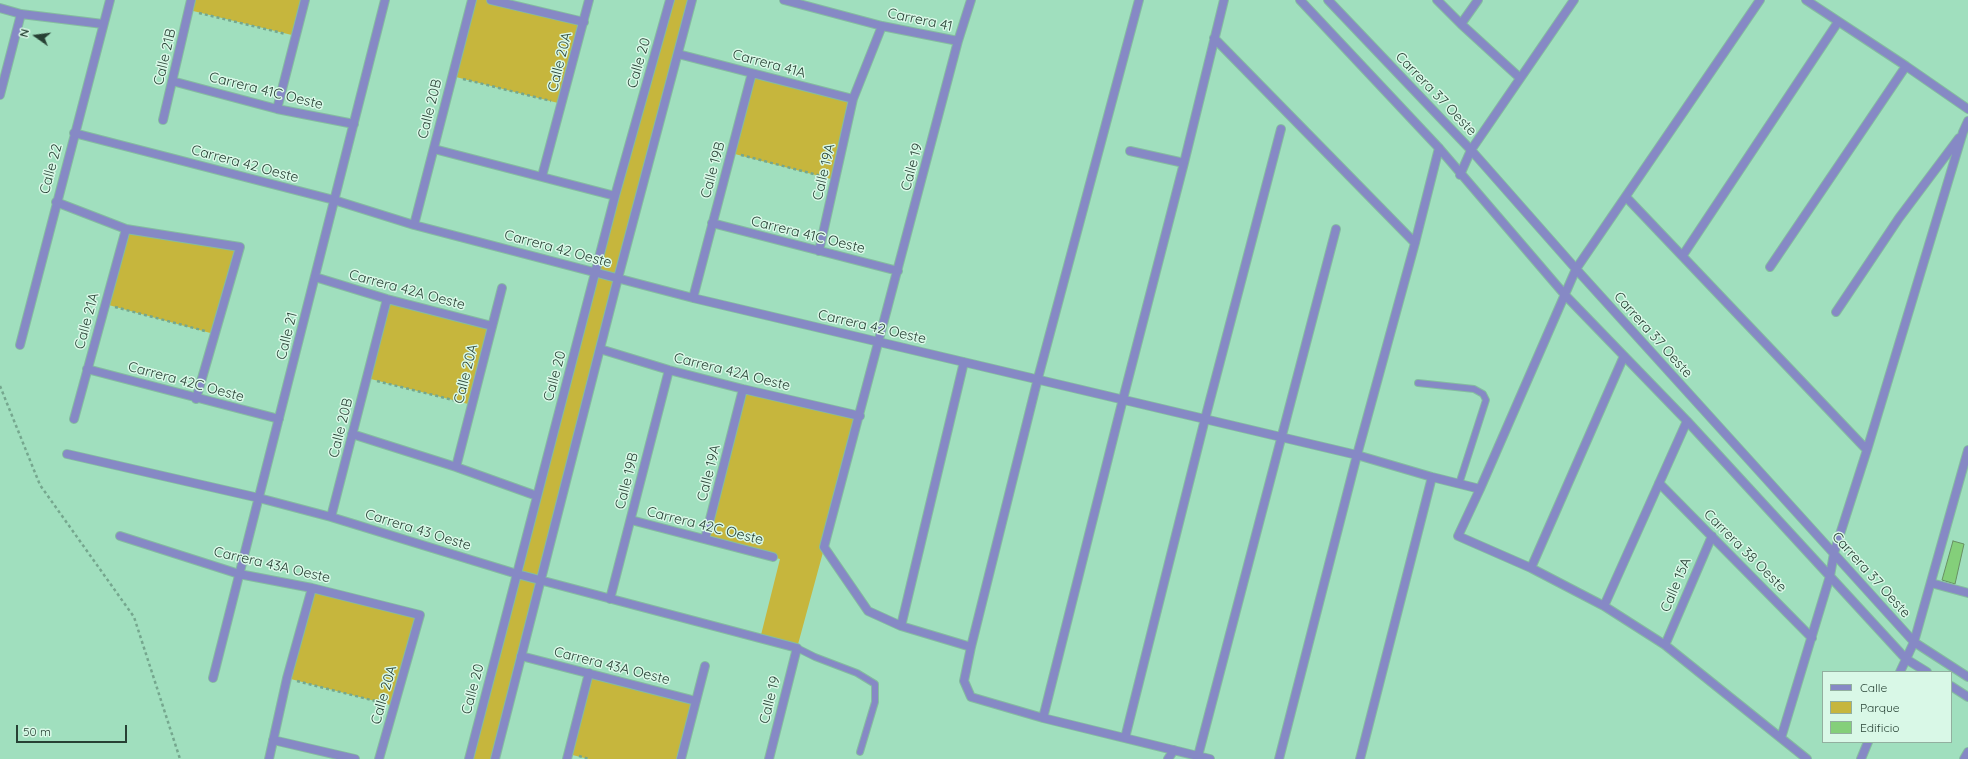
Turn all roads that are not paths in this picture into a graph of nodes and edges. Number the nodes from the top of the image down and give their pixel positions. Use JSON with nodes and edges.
{"nodes":[{"id":1,"x":110,"y":0,"type":"edge"},
{"id":2,"x":191,"y":0,"type":"edge"},
{"id":3,"x":305,"y":0,"type":"edge"},
{"id":4,"x":385,"y":0,"type":"edge"},
{"id":5,"x":472,"y":0,"type":"edge"},
{"id":6,"x":491,"y":0,"type":"edge"},
{"id":7,"x":590,"y":0,"type":"edge"},
{"id":8,"x":670,"y":0,"type":"edge"},
{"id":9,"x":692,"y":0,"type":"edge"},
{"id":10,"x":784,"y":0,"type":"edge"},
{"id":11,"x":971,"y":0,"type":"edge"},
{"id":12,"x":1139,"y":0,"type":"edge"},
{"id":13,"x":1224,"y":0,"type":"edge"},
{"id":14,"x":1300,"y":0,"type":"edge"},
{"id":15,"x":1328,"y":0,"type":"edge"},
{"id":16,"x":1437,"y":0,"type":"edge"},
{"id":17,"x":1478,"y":0,"type":"edge"},
{"id":18,"x":1574,"y":0,"type":"edge"},
{"id":19,"x":1760,"y":0,"type":"edge"},
{"id":20,"x":1806,"y":0,"type":"edge"},
{"id":21,"x":0,"y":8,"type":"edge"},
{"id":22,"x":21,"y":14,"type":"junction"},
{"id":23,"x":584,"y":22,"type":"junction"},
{"id":24,"x":1838,"y":22,"type":"junction"},
{"id":25,"x":103,"y":24,"type":"junction"},
{"id":26,"x":1461,"y":24,"type":"junction"},
{"id":27,"x":882,"y":26,"type":"junction"},
{"id":28,"x":1214,"y":38,"type":"junction"},
{"id":29,"x":958,"y":41,"type":"junction"},
{"id":30,"x":678,"y":54,"type":"junction"},
{"id":31,"x":1906,"y":66,"type":"junction"},
{"id":32,"x":752,"y":73,"type":"junction"},
{"id":33,"x":1520,"y":78,"type":"junction"},
{"id":34,"x":172,"y":81,"type":"junction"},
{"id":35,"x":1,"y":90,"type":"edge"},
{"id":36,"x":853,"y":99,"type":"junction"},
{"id":37,"x":277,"y":109,"type":"junction"},
{"id":38,"x":1968,"y":109,"type":"edge"},
{"id":39,"x":163,"y":120,"type":"dead end"},
{"id":40,"x":1968,"y":121,"type":"edge"},
{"id":41,"x":354,"y":124,"type":"junction"},
{"id":42,"x":1281,"y":129,"type":"dead end"},
{"id":43,"x":1963,"y":132,"type":"junction"},
{"id":44,"x":74,"y":133,"type":"junction"},
{"id":45,"x":1439,"y":148,"type":"junction"},
{"id":46,"x":434,"y":149,"type":"junction"},
{"id":47,"x":1471,"y":150,"type":"junction"},
{"id":48,"x":1130,"y":151,"type":"dead end"},
{"id":49,"x":1184,"y":163,"type":"junction"},
{"id":50,"x":1460,"y":175,"type":"junction"},
{"id":51,"x":542,"y":176,"type":"junction"},
{"id":52,"x":615,"y":196,"type":"junction"},
{"id":53,"x":1626,"y":197,"type":"junction"},
{"id":54,"x":334,"y":200,"type":"junction"},
{"id":55,"x":56,"y":202,"type":"junction"},
{"id":56,"x":712,"y":223,"type":"junction"},
{"id":57,"x":414,"y":225,"type":"junction"},
{"id":58,"x":126,"y":229,"type":"junction"},
{"id":59,"x":1336,"y":229,"type":"dead end"},
{"id":60,"x":1415,"y":243,"type":"junction"},
{"id":61,"x":820,"y":251,"type":"junction"},
{"id":62,"x":1683,"y":255,"type":"junction"},
{"id":63,"x":1770,"y":267,"type":"dead end"},
{"id":64,"x":1576,"y":269,"type":"junction"},
{"id":65,"x":898,"y":271,"type":"junction"},
{"id":66,"x":595,"y":273,"type":"junction"},
{"id":67,"x":315,"y":277,"type":"junction"},
{"id":68,"x":618,"y":278,"type":"junction"},
{"id":69,"x":502,"y":288,"type":"dead end"},
{"id":70,"x":1565,"y":295,"type":"junction"},
{"id":71,"x":693,"y":298,"type":"junction"},
{"id":72,"x":387,"y":299,"type":"junction"},
{"id":73,"x":1836,"y":312,"type":"dead end"},
{"id":74,"x":492,"y":326,"type":"junction"},
{"id":75,"x":880,"y":342,"type":"junction"},
{"id":76,"x":20,"y":345,"type":"dead end"},
{"id":77,"x":600,"y":349,"type":"junction"},
{"id":78,"x":1624,"y":356,"type":"junction"},
{"id":79,"x":964,"y":362,"type":"junction"},
{"id":80,"x":87,"y":369,"type":"junction"},
{"id":81,"x":669,"y":370,"type":"junction"},
{"id":82,"x":1038,"y":378,"type":"junction"},
{"id":83,"x":1418,"y":383,"type":"dead end"},
{"id":84,"x":743,"y":390,"type":"junction"},
{"id":85,"x":196,"y":399,"type":"junction"},
{"id":86,"x":1123,"y":399,"type":"junction"},
{"id":87,"x":860,"y":416,"type":"junction"},
{"id":88,"x":1205,"y":418,"type":"junction"},
{"id":89,"x":74,"y":419,"type":"dead end"},
{"id":90,"x":279,"y":419,"type":"junction"},
{"id":91,"x":1687,"y":421,"type":"junction"},
{"id":92,"x":352,"y":434,"type":"junction"},
{"id":93,"x":1280,"y":438,"type":"junction"},
{"id":94,"x":1867,"y":450,"type":"junction"},
{"id":95,"x":1968,"y":450,"type":"edge"},
{"id":96,"x":67,"y":454,"type":"dead end"},
{"id":97,"x":1357,"y":455,"type":"junction"},
{"id":98,"x":456,"y":467,"type":"junction"},
{"id":99,"x":1432,"y":477,"type":"junction"},
{"id":100,"x":1659,"y":483,"type":"junction"},
{"id":101,"x":1459,"y":484,"type":"junction"},
{"id":102,"x":1480,"y":489,"type":"junction"},
{"id":103,"x":537,"y":496,"type":"junction"},
{"id":104,"x":259,"y":498,"type":"junction"},
{"id":105,"x":331,"y":517,"type":"junction"},
{"id":106,"x":631,"y":520,"type":"junction"},
{"id":107,"x":120,"y":536,"type":"dead end"},
{"id":108,"x":1712,"y":536,"type":"junction"},
{"id":109,"x":705,"y":539,"type":"junction"},
{"id":110,"x":1834,"y":553,"type":"junction"},
{"id":111,"x":773,"y":556,"type":"dead end"},
{"id":112,"x":1532,"y":568,"type":"junction"},
{"id":113,"x":239,"y":574,"type":"junction"},
{"id":114,"x":517,"y":574,"type":"junction"},
{"id":115,"x":1830,"y":576,"type":"junction"},
{"id":116,"x":541,"y":580,"type":"junction"},
{"id":117,"x":1931,"y":583,"type":"junction"},
{"id":118,"x":312,"y":588,"type":"junction"},
{"id":119,"x":1968,"y":593,"type":"edge"},
{"id":120,"x":610,"y":599,"type":"junction"},
{"id":121,"x":1604,"y":606,"type":"junction"},
{"id":122,"x":420,"y":615,"type":"joint"},
{"id":123,"x":901,"y":626,"type":"junction"},
{"id":124,"x":1812,"y":638,"type":"junction"},
{"id":125,"x":1914,"y":642,"type":"junction"},
{"id":126,"x":1665,"y":645,"type":"junction"},
{"id":127,"x":971,"y":647,"type":"junction"},
{"id":128,"x":797,"y":648,"type":"junction"},
{"id":129,"x":521,"y":656,"type":"junction"},
{"id":130,"x":1906,"y":659,"type":"junction"},
{"id":131,"x":705,"y":666,"type":"dead end"},
{"id":132,"x":1900,"y":671,"type":"edge"},
{"id":133,"x":1925,"y":671,"type":"edge"},
{"id":134,"x":589,"y":673,"type":"junction"},
{"id":135,"x":1968,"y":677,"type":"edge"},
{"id":136,"x":213,"y":678,"type":"dead end"},
{"id":137,"x":1952,"y":687,"type":"edge"},
{"id":138,"x":1968,"y":697,"type":"edge"},
{"id":139,"x":696,"y":701,"type":"junction"},
{"id":140,"x":1043,"y":718,"type":"junction"},
{"id":141,"x":1125,"y":738,"type":"junction"},
{"id":142,"x":1781,"y":738,"type":"junction"},
{"id":143,"x":273,"y":740,"type":"junction"},
{"id":144,"x":1868,"y":743,"type":"edge"},
{"id":145,"x":1174,"y":750,"type":"junction"},
{"id":146,"x":860,"y":752,"type":"dead end"},
{"id":147,"x":1968,"y":752,"type":"edge"},
{"id":148,"x":1198,"y":756,"type":"junction"},
{"id":149,"x":268,"y":759,"type":"edge"},
{"id":150,"x":355,"y":759,"type":"edge"},
{"id":151,"x":380,"y":759,"type":"edge"},
{"id":152,"x":469,"y":759,"type":"edge"},
{"id":153,"x":495,"y":759,"type":"edge"},
{"id":154,"x":567,"y":759,"type":"edge"},
{"id":155,"x":681,"y":759,"type":"edge"},
{"id":156,"x":769,"y":759,"type":"edge"},
{"id":157,"x":1168,"y":759,"type":"edge"},
{"id":158,"x":1210,"y":759,"type":"edge"},
{"id":159,"x":1279,"y":759,"type":"edge"},
{"id":160,"x":1360,"y":759,"type":"edge"},
{"id":161,"x":1807,"y":759,"type":"edge"},
{"id":162,"x":1861,"y":759,"type":"edge"},
{"id":163,"x":1964,"y":759,"type":"edge"}],
"edges":[{"from":1,"to":25,"type":"street","name":"Calle 22"},
{"from":2,"to":34,"type":"street","name":"Calle 21B"},
{"from":3,"to":37,"type":"street"},
{"from":4,"to":41,"type":"street","name":"Calle 21"},
{"from":5,"to":46,"type":"street","name":"Calle 20B"},
{"from":6,"to":23,"type":"street"},
{"from":7,"to":23,"type":"street","name":"Calle 20A"},
{"from":8,"to":52,"type":"street","name":"Calle 20"},
{"from":9,"to":30,"type":"street"},
{"from":10,"to":27,"type":"street","name":"Carrera 41"},
{"from":11,"to":29,"type":"street","name":"Calle 19"},
{"from":12,"to":82,"type":"street"},
{"from":13,"to":28,"type":"street"},
{"from":14,"to":45,"type":"street"},
{"from":15,"to":47,"type":"street","name":"Carrera 37 Oeste"},
{"from":16,"to":26,"type":"street"},
{"from":17,"to":26,"type":"street"},
{"from":18,"to":33,"type":"street"},
{"from":19,"to":53,"type":"street"},
{"from":20,"to":24,"type":"street"},
{"from":21,"to":22,"type":"street"},
{"from":22,"to":25,"type":"street"},
{"from":22,"to":35,"type":"street"},
{"from":23,"to":51,"type":"street","name":"Calle 20A"},
{"from":24,"to":31,"type":"street"},
{"from":24,"to":62,"type":"street"},
{"from":25,"to":44,"type":"street","name":"Calle 22"},
{"from":26,"to":33,"type":"street"},
{"from":27,"to":29,"type":"street","name":"Carrera 41"},
{"from":27,"to":36,"type":"street","name":"Calle 19A"},
{"from":28,"to":49,"type":"street"},
{"from":28,"to":60,"type":"street"},
{"from":29,"to":65,"type":"street","name":"Calle 19"},
{"from":30,"to":32,"type":"street","name":"Carrera 41A"},
{"from":30,"to":68,"type":"street"},
{"from":31,"to":38,"type":"street"},
{"from":31,"to":63,"type":"street"},
{"from":32,"to":36,"type":"street","name":"Carrera 41A"},
{"from":32,"to":56,"type":"street","name":"Calle 19B"},
{"from":33,"to":47,"type":"street"},
{"from":34,"to":37,"type":"street","name":"Carrera 41C Oeste"},
{"from":34,"to":39,"type":"street","name":"Calle 21B"},
{"from":36,"to":61,"type":"street","name":"Calle 19A"},
{"from":37,"to":41,"type":"street","name":"Carrera 41C Oeste"},
{"from":40,"to":43,"type":"street"},
{"from":41,"to":54,"type":"street","name":"Calle 21"},
{"from":42,"to":88,"type":"street"},
{"from":43,"to":73,"type":"street"},
{"from":43,"to":94,"type":"street"},
{"from":44,"to":54,"type":"street","name":"Carrera 42 Oeste"},
{"from":44,"to":55,"type":"street","name":"Calle 22"},
{"from":45,"to":50,"type":"street"},
{"from":45,"to":60,"type":"street"},
{"from":46,"to":51,"type":"street"},
{"from":46,"to":57,"type":"street","name":"Calle 20B"},
{"from":47,"to":50,"type":"street"},
{"from":47,"to":64,"type":"street","name":"Carrera 37 Oeste"},
{"from":48,"to":49,"type":"street"},
{"from":49,"to":86,"type":"street"},
{"from":50,"to":70,"type":"street"},
{"from":51,"to":52,"type":"street"},
{"from":52,"to":66,"type":"street","name":"Calle 20"},
{"from":53,"to":62,"type":"street"},
{"from":53,"to":64,"type":"street"},
{"from":54,"to":57,"type":"street","name":"Carrera 42 Oeste"},
{"from":54,"to":67,"type":"street","name":"Calle 21"},
{"from":55,"to":58,"type":"street"},
{"from":55,"to":76,"type":"street","name":"Calle 22"},
{"from":56,"to":61,"type":"street","name":"Carrera 41C Oeste"},
{"from":56,"to":71,"type":"street","name":"Calle 19B"},
{"from":57,"to":66,"type":"street","name":"Carrera 42 Oeste"},
{"from":58,"to":80,"type":"street","name":"Calle 21A"},
{"from":58,"to":85,"type":"street"},
{"from":59,"to":93,"type":"street"},
{"from":60,"to":97,"type":"street"},
{"from":61,"to":65,"type":"street","name":"Carrera 41C Oeste"},
{"from":62,"to":94,"type":"street"},
{"from":64,"to":70,"type":"street"},
{"from":64,"to":110,"type":"street","name":"Carrera 37 Oeste"},
{"from":65,"to":75,"type":"street","name":"Calle 19"},
{"from":66,"to":68,"type":"street","name":"Carrera 42 Oeste"},
{"from":66,"to":103,"type":"street","name":"Calle 20"},
{"from":67,"to":72,"type":"street","name":"Carrera 42A Oeste"},
{"from":67,"to":90,"type":"street","name":"Calle 21"},
{"from":68,"to":71,"type":"street","name":"Carrera 42 Oeste"},
{"from":68,"to":77,"type":"street"},
{"from":69,"to":74,"type":"street","name":"Calle 20A"},
{"from":70,"to":78,"type":"street"},
{"from":70,"to":102,"type":"street"},
{"from":71,"to":75,"type":"street","name":"Carrera 42 Oeste"},
{"from":72,"to":74,"type":"street","name":"Carrera 42A Oeste"},
{"from":72,"to":92,"type":"street","name":"Calle 20B"},
{"from":74,"to":98,"type":"street","name":"Calle 20A"},
{"from":75,"to":79,"type":"street","name":"Carrera 42 Oeste"},
{"from":75,"to":87,"type":"street","name":"Calle 19"},
{"from":77,"to":81,"type":"street","name":"Carrera 42A Oeste"},
{"from":77,"to":116,"type":"street"},
{"from":78,"to":91,"type":"street"},
{"from":78,"to":112,"type":"street"},
{"from":79,"to":82,"type":"street","name":"Carrera 42 Oeste"},
{"from":79,"to":123,"type":"street"},
{"from":80,"to":85,"type":"street","name":"Carrera 42C Oeste"},
{"from":80,"to":89,"type":"street","name":"Calle 21A"},
{"from":81,"to":84,"type":"street","name":"Carrera 42A Oeste"},
{"from":81,"to":106,"type":"street","name":"Calle 19B"},
{"from":82,"to":86,"type":"street","name":"Carrera 42 Oeste"},
{"from":82,"to":127,"type":"street"},
{"from":83,"to":101,"type":"lane"},
{"from":84,"to":87,"type":"street","name":"Carrera 42A Oeste"},
{"from":84,"to":109,"type":"street","name":"Calle 19A"},
{"from":85,"to":90,"type":"street","name":"Carrera 42C Oeste"},
{"from":86,"to":88,"type":"street","name":"Carrera 42 Oeste"},
{"from":86,"to":140,"type":"street"},
{"from":87,"to":123,"type":"street","name":"Calle 19"},
{"from":88,"to":93,"type":"street","name":"Carrera 42 Oeste"},
{"from":88,"to":141,"type":"street"},
{"from":90,"to":104,"type":"street","name":"Calle 21"},
{"from":91,"to":100,"type":"street"},
{"from":91,"to":115,"type":"street"},
{"from":92,"to":98,"type":"street"},
{"from":92,"to":105,"type":"street","name":"Calle 20B"},
{"from":93,"to":97,"type":"street","name":"Carrera 42 Oeste"},
{"from":93,"to":148,"type":"street"},
{"from":94,"to":110,"type":"street"},
{"from":95,"to":117,"type":"street"},
{"from":96,"to":104,"type":"street","name":"Carrera 43 Oeste"},
{"from":97,"to":99,"type":"street","name":"Carrera 42 Oeste"},
{"from":97,"to":159,"type":"street"},
{"from":98,"to":103,"type":"street"},
{"from":99,"to":101,"type":"street","name":"Carrera 42 Oeste"},
{"from":99,"to":160,"type":"street"},
{"from":100,"to":108,"type":"street","name":"Carrera 38 Oeste"},
{"from":100,"to":121,"type":"street"},
{"from":101,"to":102,"type":"street","name":"Carrera 42 Oeste"},
{"from":102,"to":112,"type":"street"},
{"from":103,"to":114,"type":"street","name":"Calle 20"},
{"from":104,"to":105,"type":"street","name":"Carrera 43 Oeste"},
{"from":104,"to":113,"type":"street","name":"Calle 21"},
{"from":105,"to":114,"type":"street","name":"Carrera 43 Oeste"},
{"from":106,"to":109,"type":"street","name":"Carrera 42C Oeste"},
{"from":106,"to":120,"type":"street","name":"Calle 19B"},
{"from":107,"to":113,"type":"street","name":"Carrera 43A Oeste"},
{"from":108,"to":124,"type":"street","name":"Carrera 38 Oeste"},
{"from":108,"to":126,"type":"street","name":"Calle 15A"},
{"from":109,"to":111,"type":"street","name":"Carrera 42C Oeste"},
{"from":110,"to":115,"type":"street"},
{"from":110,"to":125,"type":"street","name":"Carrera 37 Oeste"},
{"from":112,"to":121,"type":"street"},
{"from":113,"to":118,"type":"street","name":"Carrera 43A Oeste"},
{"from":113,"to":136,"type":"street","name":"Calle 21"},
{"from":114,"to":116,"type":"street","name":"Carrera 43 Oeste"},
{"from":114,"to":152,"type":"street","name":"Calle 20"},
{"from":115,"to":124,"type":"street"},
{"from":115,"to":130,"type":"street"},
{"from":116,"to":120,"type":"street","name":"Carrera 43 Oeste"},
{"from":116,"to":129,"type":"street"},
{"from":117,"to":119,"type":"street"},
{"from":117,"to":125,"type":"street"},
{"from":118,"to":122,"type":"street","name":"Carrera 43A Oeste"},
{"from":118,"to":143,"type":"street"},
{"from":120,"to":128,"type":"street","name":"Carrera 43 Oeste"},
{"from":121,"to":126,"type":"street"},
{"from":122,"to":151,"type":"street","name":"Calle 20A"},
{"from":123,"to":127,"type":"street","name":"Calle 19"},
{"from":124,"to":142,"type":"street"},
{"from":125,"to":130,"type":"street"},
{"from":125,"to":135,"type":"street","name":"Carrera 37 Oeste"},
{"from":126,"to":142,"type":"street"},
{"from":127,"to":140,"type":"street"},
{"from":128,"to":146,"type":"lane"},
{"from":128,"to":156,"type":"street","name":"Calle 19"},
{"from":129,"to":134,"type":"street","name":"Carrera 43A Oeste"},
{"from":129,"to":153,"type":"street"},
{"from":130,"to":132,"type":"street"},
{"from":130,"to":133,"type":"street"},
{"from":131,"to":139,"type":"street"},
{"from":134,"to":139,"type":"street","name":"Carrera 43A Oeste"},
{"from":134,"to":154,"type":"street"},
{"from":137,"to":138,"type":"street"},
{"from":139,"to":155,"type":"street"},
{"from":140,"to":141,"type":"street"},
{"from":141,"to":145,"type":"street"},
{"from":142,"to":161,"type":"street"},
{"from":143,"to":149,"type":"street"},
{"from":143,"to":150,"type":"street"},
{"from":144,"to":162,"type":"street"},
{"from":145,"to":148,"type":"street"},
{"from":145,"to":157,"type":"street"},
{"from":147,"to":163,"type":"street"},
{"from":148,"to":158,"type":"street"}]}
